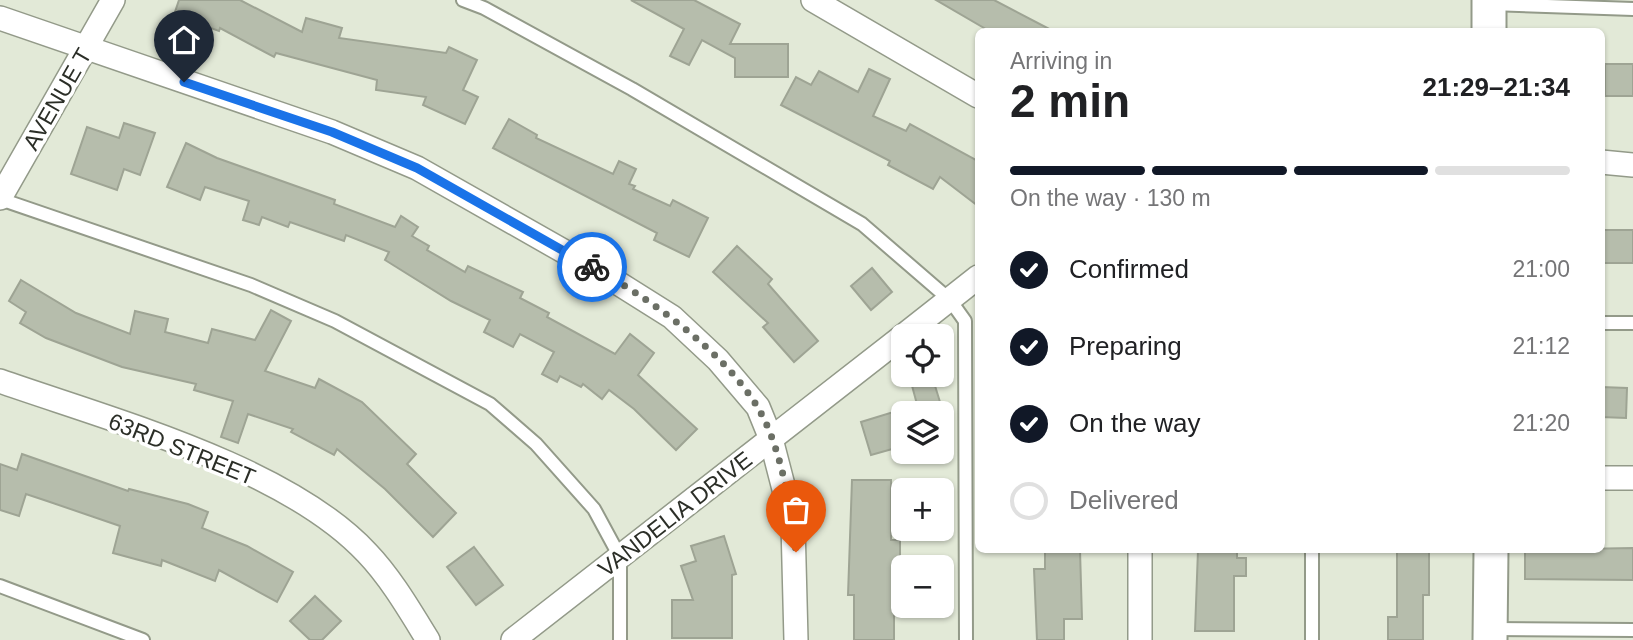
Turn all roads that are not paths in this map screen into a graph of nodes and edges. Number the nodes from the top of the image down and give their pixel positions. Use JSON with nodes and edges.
{"nodes":[{"id":1,"x":113,"y":0,"type":"edge"},
{"id":2,"x":463,"y":0,"type":"edge"},
{"id":3,"x":813,"y":0,"type":"edge"},
{"id":4,"x":1633,"y":9,"type":"edge"},
{"id":5,"x":1489,"y":12,"type":"edge"},
{"id":6,"x":0,"y":19,"type":"edge"},
{"id":7,"x":86,"y":48,"type":"junction"},
{"id":8,"x":975,"y":94,"type":"edge"},
{"id":9,"x":1605,"y":162,"type":"edge"},
{"id":10,"x":1633,"y":165,"type":"edge"},
{"id":11,"x":0,"y":198,"type":"edge"},
{"id":12,"x":975,"y":279,"type":"edge"},
{"id":13,"x":950,"y":300,"type":"junction"},
{"id":14,"x":1605,"y":323,"type":"edge"},
{"id":15,"x":1633,"y":323,"type":"edge"},
{"id":16,"x":919,"y":324,"type":"edge"},
{"id":17,"x":891,"y":345,"type":"edge"},
{"id":18,"x":0,"y":382,"type":"edge"},
{"id":19,"x":771,"y":439,"type":"junction"},
{"id":20,"x":1605,"y":478,"type":"edge"},
{"id":21,"x":1633,"y":478,"type":"edge"},
{"id":22,"x":1140,"y":553,"type":"edge"},
{"id":23,"x":1312,"y":553,"type":"edge"},
{"id":24,"x":1491,"y":553,"type":"edge"},
{"id":25,"x":620,"y":557,"type":"junction"},
{"id":26,"x":0,"y":586,"type":"edge"},
{"id":27,"x":1633,"y":630,"type":"edge"},
{"id":28,"x":1490,"y":635,"type":"edge"},
{"id":29,"x":143,"y":640,"type":"edge"},
{"id":30,"x":428,"y":640,"type":"edge"},
{"id":31,"x":513,"y":640,"type":"edge"},
{"id":32,"x":620,"y":640,"type":"edge"},
{"id":33,"x":796,"y":640,"type":"edge"},
{"id":34,"x":966,"y":640,"type":"edge"},
{"id":35,"x":1140,"y":640,"type":"edge"},
{"id":36,"x":1312,"y":640,"type":"edge"}],
"edges":[{"from":1,"to":7,"type":"street","name":"AVENUE T"},
{"from":2,"to":13,"type":"lane"},
{"from":3,"to":8,"type":"street"},
{"from":4,"to":5,"type":"lane"},
{"from":6,"to":7,"type":"street"},
{"from":7,"to":11,"type":"street","name":"AVENUE T"},
{"from":7,"to":19,"type":"street"},
{"from":9,"to":10,"type":"street"},
{"from":11,"to":25,"type":"lane"},
{"from":12,"to":13,"type":"street","name":"VANDELIA DRIVE"},
{"from":13,"to":16,"type":"street","name":"VANDELIA DRIVE"},
{"from":13,"to":34,"type":"lane"},
{"from":14,"to":15,"type":"lane"},
{"from":17,"to":19,"type":"street","name":"VANDELIA DRIVE"},
{"from":18,"to":30,"type":"street","name":"63RD STREET"},
{"from":19,"to":25,"type":"street","name":"VANDELIA DRIVE"},
{"from":19,"to":33,"type":"street"},
{"from":20,"to":21,"type":"street"},
{"from":22,"to":35,"type":"street"},
{"from":23,"to":36,"type":"lane"},
{"from":24,"to":28,"type":"street"},
{"from":25,"to":31,"type":"street","name":"VANDELIA DRIVE"},
{"from":25,"to":32,"type":"lane"},
{"from":26,"to":29,"type":"lane"},
{"from":27,"to":28,"type":"lane"}]}
